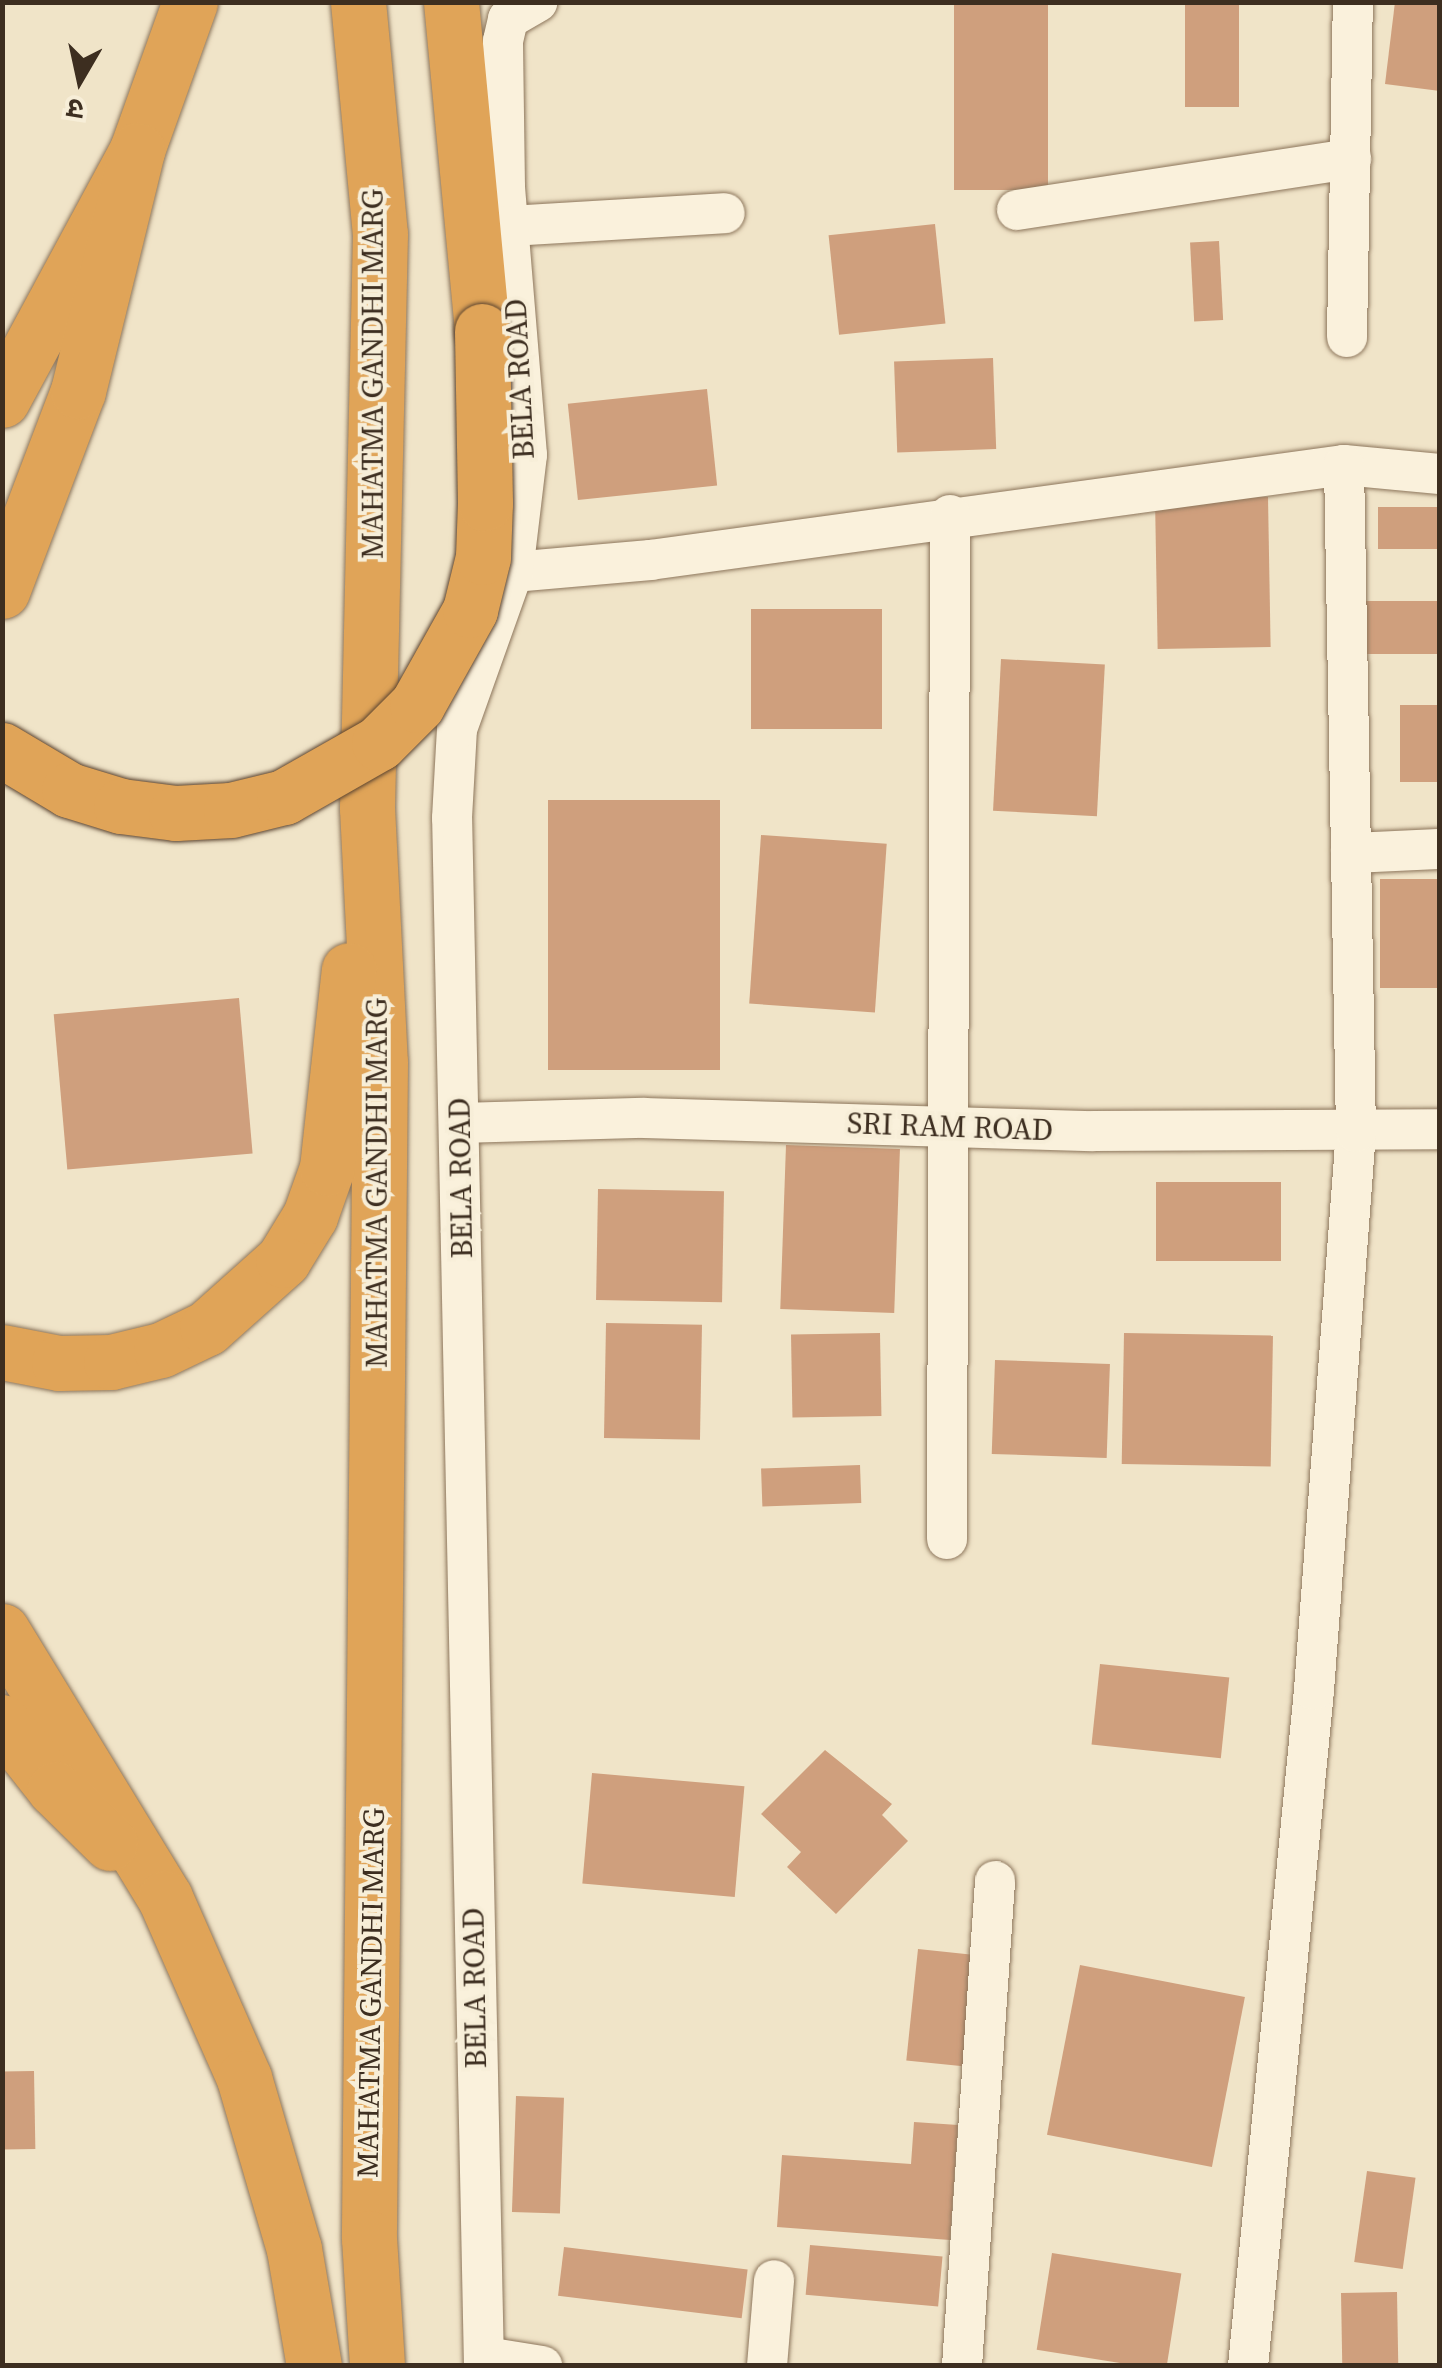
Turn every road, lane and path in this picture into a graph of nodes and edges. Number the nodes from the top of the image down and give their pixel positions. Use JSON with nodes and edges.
{"nodes":[{"id":1,"x":190,"y":2,"type":"edge"},
{"id":2,"x":358,"y":2,"type":"edge"},
{"id":3,"x":451,"y":2,"type":"edge"},
{"id":4,"x":1353,"y":2,"type":"edge"},
{"id":5,"x":529,"y":6,"type":"edge"},
{"id":6,"x":137,"y":150,"type":"junction"},
{"id":7,"x":1350,"y":159,"type":"junction"},
{"id":8,"x":1017,"y":210,"type":"dead end"},
{"id":9,"x":725,"y":213,"type":"dead end"},
{"id":10,"x":509,"y":226,"type":"junction"},
{"id":11,"x":1347,"y":337,"type":"dead end"},
{"id":12,"x":2,"y":400,"type":"edge"},
{"id":13,"x":1344,"y":464,"type":"junction"},
{"id":14,"x":1440,"y":474,"type":"edge"},
{"id":15,"x":950,"y":515,"type":"junction"},
{"id":16,"x":513,"y":572,"type":"junction"},
{"id":17,"x":2,"y":591,"type":"edge"},
{"id":18,"x":2,"y":750,"type":"edge"},
{"id":19,"x":367,"y":808,"type":"junction"},
{"id":20,"x":1440,"y":849,"type":"edge"},
{"id":21,"x":1351,"y":853,"type":"junction"},
{"id":22,"x":460,"y":1123,"type":"junction"},
{"id":23,"x":944,"y":1127,"type":"junction"},
{"id":24,"x":1440,"y":1128,"type":"edge"},
{"id":25,"x":1356,"y":1132,"type":"junction"},
{"id":26,"x":2,"y":1352,"type":"edge"},
{"id":27,"x":946,"y":1540,"type":"dead end"},
{"id":28,"x":2,"y":1631,"type":"edge"},
{"id":29,"x":2,"y":1722,"type":"edge"},
{"id":30,"x":995,"y":1881,"type":"dead end"},
{"id":31,"x":165,"y":1898,"type":"junction"},
{"id":32,"x":774,"y":2280,"type":"dead end"},
{"id":33,"x":484,"y":2361,"type":"edge"},
{"id":34,"x":314,"y":2366,"type":"edge"},
{"id":35,"x":377,"y":2366,"type":"edge"},
{"id":36,"x":542,"y":2366,"type":"edge"},
{"id":37,"x":767,"y":2366,"type":"edge"},
{"id":38,"x":962,"y":2366,"type":"edge"},
{"id":39,"x":1248,"y":2366,"type":"edge"}],
"edges":[{"from":1,"to":6,"type":"highway"},
{"from":2,"to":19,"type":"highway","name":"MAHATMA GANDHI MARG"},
{"from":3,"to":18,"type":"highway","bridge":true},
{"from":4,"to":7,"type":"street"},
{"from":5,"to":10,"type":"street","name":"BELA ROAD"},
{"from":6,"to":12,"type":"highway"},
{"from":6,"to":17,"type":"highway"},
{"from":7,"to":8,"type":"street"},
{"from":7,"to":11,"type":"street"},
{"from":9,"to":10,"type":"street"},
{"from":10,"to":16,"type":"street","name":"BELA ROAD"},
{"from":13,"to":14,"type":"street"},
{"from":13,"to":15,"type":"street"},
{"from":13,"to":21,"type":"street"},
{"from":15,"to":16,"type":"street"},
{"from":15,"to":23,"type":"street"},
{"from":16,"to":22,"type":"street","name":"BELA ROAD"},
{"from":19,"to":26,"type":"highway"},
{"from":19,"to":35,"type":"highway","name":"MAHATMA GANDHI MARG"},
{"from":20,"to":21,"type":"street"},
{"from":21,"to":25,"type":"street"},
{"from":22,"to":23,"type":"street","name":"SRI RAM ROAD"},
{"from":22,"to":33,"type":"street","name":"BELA ROAD"},
{"from":23,"to":25,"type":"street","name":"SRI RAM ROAD"},
{"from":23,"to":27,"type":"street"},
{"from":24,"to":25,"type":"street","name":"SRI RAM ROAD"},
{"from":25,"to":39,"type":"street"},
{"from":28,"to":31,"type":"highway"},
{"from":29,"to":31,"type":"highway"},
{"from":30,"to":38,"type":"street"},
{"from":31,"to":34,"type":"highway"},
{"from":32,"to":37,"type":"street"},
{"from":33,"to":36,"type":"street"}]}
